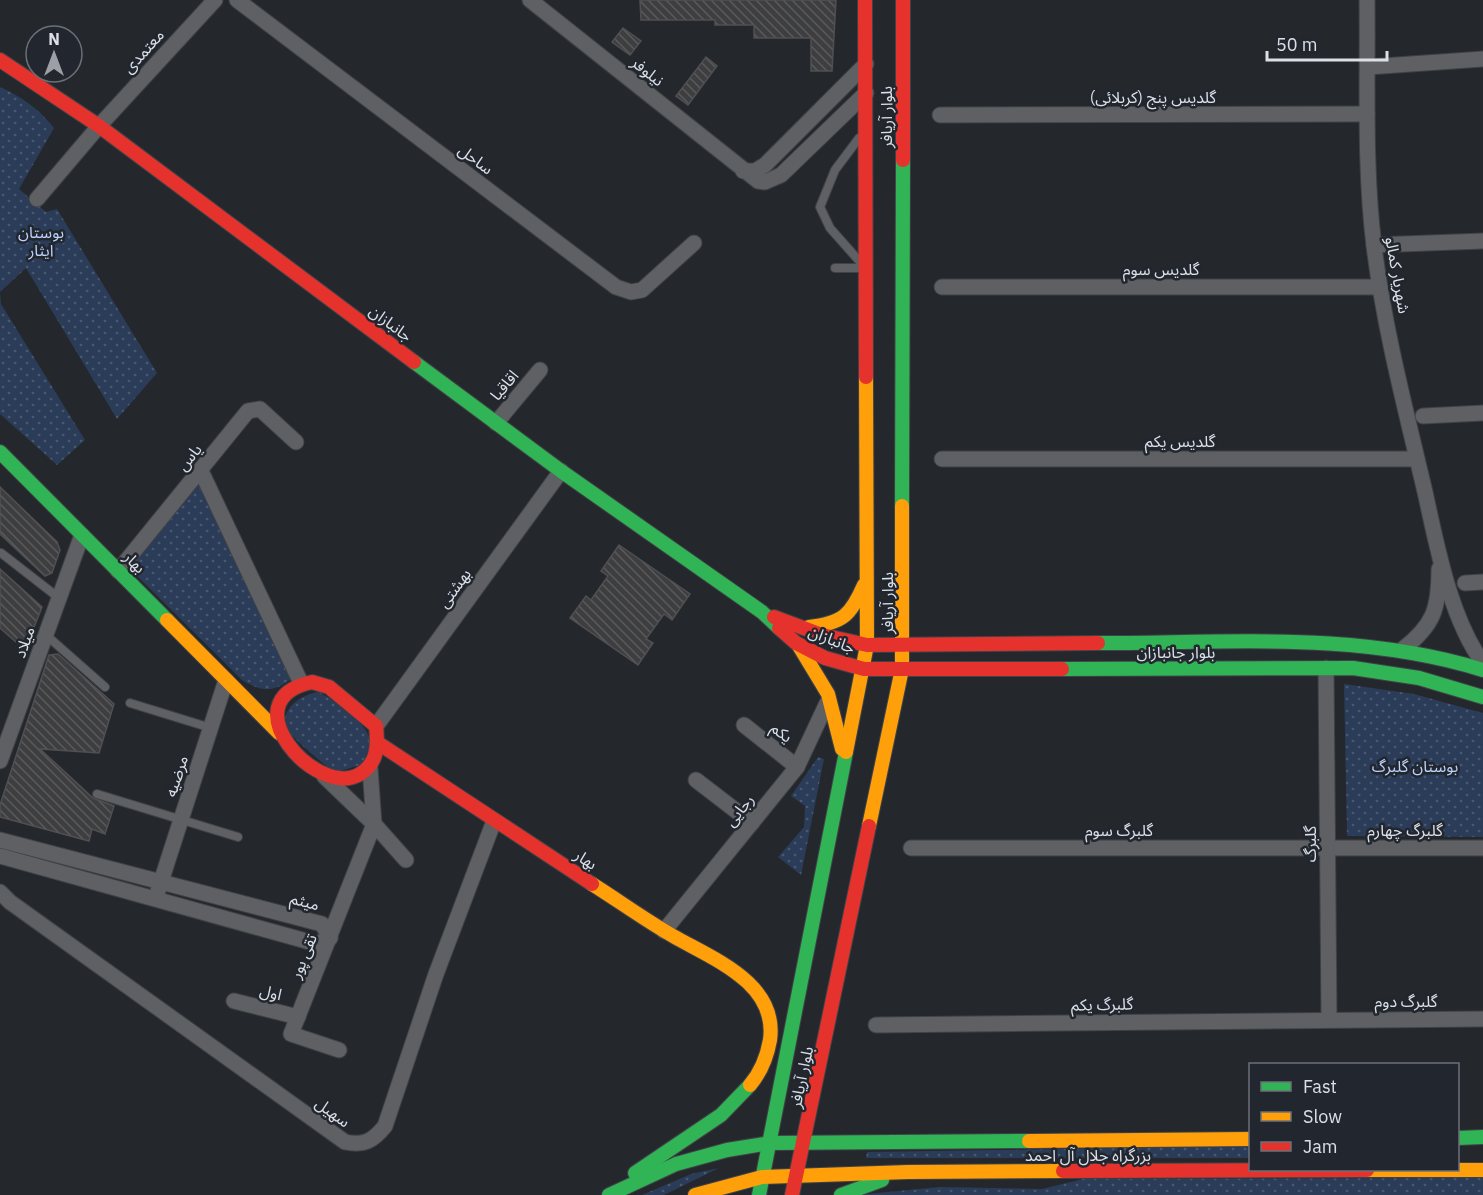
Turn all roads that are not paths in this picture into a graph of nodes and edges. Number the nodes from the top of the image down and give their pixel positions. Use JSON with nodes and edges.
{"nodes":[{"id":1,"x":237,"y":0,"type":"edge"},
{"id":2,"x":530,"y":0,"type":"edge"},
{"id":3,"x":865,"y":0,"type":"edge"},
{"id":4,"x":903,"y":0,"type":"edge"},
{"id":5,"x":1367,"y":0,"type":"edge"},
{"id":6,"x":212,"y":1,"type":"edge"},
{"id":7,"x":1483,"y":59,"type":"edge"},
{"id":8,"x":0,"y":60,"type":"edge"},
{"id":9,"x":866,"y":64,"type":"junction"},
{"id":10,"x":1368,"y":67,"type":"junction"},
{"id":11,"x":866,"y":93,"type":"junction"},
{"id":12,"x":1367,"y":114,"type":"junction"},
{"id":13,"x":940,"y":115,"type":"dead end"},
{"id":14,"x":99,"y":126,"type":"junction"},
{"id":15,"x":866,"y":130,"type":"junction"},
{"id":16,"x":743,"y":171,"type":"junction"},
{"id":17,"x":37,"y":199,"type":"dead end"},
{"id":18,"x":1483,"y":241,"type":"edge"},
{"id":19,"x":694,"y":243,"type":"dead end"},
{"id":20,"x":1374,"y":245,"type":"junction"},
{"id":21,"x":835,"y":268,"type":"dead end"},
{"id":22,"x":866,"y":268,"type":"junction"},
{"id":23,"x":942,"y":287,"type":"dead end"},
{"id":24,"x":1380,"y":287,"type":"junction"},
{"id":25,"x":540,"y":370,"type":"dead end"},
{"id":26,"x":1483,"y":413,"type":"edge"},
{"id":27,"x":1423,"y":416,"type":"dead end"},
{"id":28,"x":496,"y":423,"type":"junction"},
{"id":29,"x":296,"y":442,"type":"dead end"},
{"id":30,"x":0,"y":452,"type":"edge"},
{"id":31,"x":942,"y":459,"type":"dead end"},
{"id":32,"x":1417,"y":459,"type":"junction"},
{"id":33,"x":201,"y":471,"type":"junction"},
{"id":34,"x":561,"y":471,"type":"junction"},
{"id":35,"x":82,"y":535,"type":"junction"},
{"id":36,"x":1438,"y":551,"type":"junction"},
{"id":37,"x":1,"y":554,"type":"edge"},
{"id":38,"x":118,"y":571,"type":"junction"},
{"id":39,"x":867,"y":576,"type":"junction"},
{"id":40,"x":1483,"y":582,"type":"edge"},
{"id":41,"x":1465,"y":583,"type":"dead end"},
{"id":42,"x":59,"y":598,"type":"junction"},
{"id":43,"x":762,"y":612,"type":"junction"},
{"id":44,"x":803,"y":627,"type":"junction"},
{"id":45,"x":46,"y":635,"type":"junction"},
{"id":46,"x":796,"y":644,"type":"junction"},
{"id":47,"x":867,"y":645,"type":"junction"},
{"id":48,"x":904,"y":645,"type":"junction"},
{"id":49,"x":1403,"y":649,"type":"junction"},
{"id":50,"x":1446,"y":656,"type":"junction"},
{"id":51,"x":1483,"y":663,"type":"edge"},
{"id":52,"x":1326,"y":668,"type":"junction"},
{"id":53,"x":864,"y":669,"type":"junction"},
{"id":54,"x":902,"y":669,"type":"junction"},
{"id":55,"x":1483,"y":670,"type":"edge"},
{"id":56,"x":226,"y":680,"type":"junction"},
{"id":57,"x":1441,"y":681,"type":"junction"},
{"id":58,"x":301,"y":683,"type":"junction"},
{"id":59,"x":105,"y":687,"type":"dead end"},
{"id":60,"x":1483,"y":697,"type":"edge"},
{"id":61,"x":244,"y":698,"type":"junction"},
{"id":62,"x":271,"y":699,"type":"junction"},
{"id":63,"x":130,"y":703,"type":"dead end"},
{"id":64,"x":827,"y":703,"type":"dead end"},
{"id":65,"x":744,"y":725,"type":"dead end"},
{"id":66,"x":376,"y":726,"type":"junction"},
{"id":67,"x":211,"y":728,"type":"junction"},
{"id":68,"x":279,"y":733,"type":"junction"},
{"id":69,"x":378,"y":743,"type":"junction"},
{"id":70,"x":0,"y":761,"type":"edge"},
{"id":71,"x":843,"y":762,"type":"junction"},
{"id":72,"x":797,"y":767,"type":"junction"},
{"id":73,"x":370,"y":768,"type":"junction"},
{"id":74,"x":324,"y":776,"type":"junction"},
{"id":75,"x":696,"y":780,"type":"dead end"},
{"id":76,"x":97,"y":794,"type":"dead end"},
{"id":77,"x":494,"y":820,"type":"junction"},
{"id":78,"x":181,"y":821,"type":"junction"},
{"id":79,"x":752,"y":823,"type":"junction"},
{"id":80,"x":374,"y":824,"type":"junction"},
{"id":81,"x":238,"y":837,"type":"dead end"},
{"id":82,"x":0,"y":840,"type":"edge"},
{"id":83,"x":911,"y":848,"type":"dead end"},
{"id":84,"x":1328,"y":848,"type":"junction"},
{"id":85,"x":1483,"y":848,"type":"edge"},
{"id":86,"x":0,"y":856,"type":"edge"},
{"id":87,"x":406,"y":860,"type":"dead end"},
{"id":88,"x":160,"y":883,"type":"junction"},
{"id":89,"x":0,"y":891,"type":"edge"},
{"id":90,"x":155,"y":898,"type":"junction"},
{"id":91,"x":664,"y":931,"type":"junction"},
{"id":92,"x":330,"y":938,"type":"junction"},
{"id":93,"x":234,"y":1001,"type":"dead end"},
{"id":94,"x":298,"y":1017,"type":"junction"},
{"id":95,"x":1329,"y":1019,"type":"junction"},
{"id":96,"x":1483,"y":1019,"type":"edge"},
{"id":97,"x":876,"y":1025,"type":"dead end"},
{"id":98,"x":339,"y":1050,"type":"dead end"},
{"id":99,"x":1483,"y":1137,"type":"edge"},
{"id":100,"x":1459,"y":1138,"type":"edge"},
{"id":101,"x":1249,"y":1139,"type":"edge"},
{"id":102,"x":805,"y":1142,"type":"junction"},
{"id":103,"x":770,"y":1143,"type":"junction"},
{"id":104,"x":1459,"y":1170,"type":"edge"},
{"id":105,"x":1483,"y":1170,"type":"edge"},
{"id":106,"x":1249,"y":1171,"type":"edge"},
{"id":107,"x":908,"y":1172,"type":"junction"},
{"id":108,"x":797,"y":1175,"type":"junction"},
{"id":109,"x":762,"y":1178,"type":"junction"},
{"id":110,"x":602,"y":1195,"type":"edge"},
{"id":111,"x":609,"y":1195,"type":"edge"},
{"id":112,"x":695,"y":1195,"type":"edge"},
{"id":113,"x":759,"y":1195,"type":"edge"},
{"id":114,"x":792,"y":1195,"type":"edge"},
{"id":115,"x":841,"y":1195,"type":"edge"}],
"edges":[{"from":1,"to":19,"type":"street","name":"ساحل"},
{"from":2,"to":16,"type":"street","name":"نیلوفر"},
{"from":3,"to":9,"type":"main road","name":"بلوار آریافر"},
{"from":4,"to":48,"type":"main road","name":"بلوار آریافر"},
{"from":5,"to":10,"type":"street","name":"شهریار کمالو"},
{"from":6,"to":14,"type":"street","name":"معتمدی"},
{"from":7,"to":10,"type":"street"},
{"from":8,"to":14,"type":"main road","name":"جانبازان"},
{"from":9,"to":11,"type":"main road","name":"بلوار آریافر"},
{"from":9,"to":16,"type":"street"},
{"from":10,"to":12,"type":"street","name":"شهریار کمالو"},
{"from":11,"to":15,"type":"main road","name":"بلوار آریافر"},
{"from":11,"to":16,"type":"street","name":"نیلوفر"},
{"from":12,"to":13,"type":"street","name":"گلدیس پنج (کربلائی)"},
{"from":12,"to":20,"type":"street","name":"شهریار کمالو"},
{"from":14,"to":17,"type":"street","name":"معتمدی"},
{"from":14,"to":28,"type":"main road","name":"جانبازان"},
{"from":15,"to":22,"type":"main road","name":"بلوار آریافر"},
{"from":15,"to":22,"type":"lane"},
{"from":18,"to":20,"type":"street"},
{"from":20,"to":24,"type":"street","name":"شهریار کمالو"},
{"from":21,"to":22,"type":"lane"},
{"from":22,"to":39,"type":"main road","name":"بلوار آریافر"},
{"from":23,"to":24,"type":"street","name":"گلدیس سوم"},
{"from":24,"to":32,"type":"street","name":"شهریار کمالو"},
{"from":25,"to":28,"type":"street","name":"اقاقیا"},
{"from":26,"to":27,"type":"street"},
{"from":28,"to":34,"type":"main road","name":"جانبازان"},
{"from":29,"to":33,"type":"street","name":"یاس"},
{"from":30,"to":35,"type":"main road","name":"بهار"},
{"from":31,"to":32,"type":"street","name":"گلدیس یکم"},
{"from":32,"to":36,"type":"street","name":"شهریار کمالو"},
{"from":33,"to":38,"type":"street","name":"یاس"},
{"from":33,"to":58,"type":"street"},
{"from":34,"to":43,"type":"main road","name":"جانبازان"},
{"from":34,"to":66,"type":"street","name":"بهشتی"},
{"from":35,"to":38,"type":"main road","name":"بهار"},
{"from":35,"to":42,"type":"street","name":"میلاد"},
{"from":36,"to":49,"type":"street"},
{"from":36,"to":51,"type":"street"},
{"from":37,"to":42,"type":"lane"},
{"from":38,"to":56,"type":"main road","name":"بهار"},
{"from":39,"to":44,"type":"main road"},
{"from":39,"to":47,"type":"main road","name":"بلوار آریافر"},
{"from":40,"to":41,"type":"street"},
{"from":42,"to":45,"type":"street","name":"میلاد"},
{"from":43,"to":44,"type":"main road","name":"جانبازان"},
{"from":43,"to":46,"type":"main road","name":"جانبازان"},
{"from":44,"to":47,"type":"main road","name":"جانبازان"},
{"from":45,"to":59,"type":"lane"},
{"from":45,"to":70,"type":"street","name":"میلاد"},
{"from":46,"to":53,"type":"main road","name":"جانبازان"},
{"from":46,"to":71,"type":"main road"},
{"from":47,"to":48,"type":"main road","name":"بلوار جانبازان"},
{"from":47,"to":53,"type":"main road","name":"بلوار آریافر"},
{"from":48,"to":49,"type":"main road","name":"بلوار جانبازان"},
{"from":48,"to":54,"type":"main road","name":"بلوار آریافر"},
{"from":49,"to":50,"type":"main road","name":"بلوار جانبازان"},
{"from":50,"to":55,"type":"main road","name":"بلوار جانبازان"},
{"from":50,"to":57,"type":"main road"},
{"from":52,"to":54,"type":"main road","name":"بلوار جانبازان"},
{"from":52,"to":57,"type":"main road","name":"بلوار جانبازان"},
{"from":52,"to":84,"type":"street","name":"گلبرگ"},
{"from":53,"to":54,"type":"main road","name":"بلوار جانبازان"},
{"from":53,"to":71,"type":"main road","name":"بلوار آریافر"},
{"from":54,"to":102,"type":"main road","name":"بلوار آریافر"},
{"from":56,"to":61,"type":"main road","name":"بهار"},
{"from":56,"to":67,"type":"street","name":"مرضیه"},
{"from":57,"to":60,"type":"main road","name":"بلوار جانبازان"},
{"from":58,"to":62,"type":"main road"},
{"from":58,"to":66,"type":"main road"},
{"from":61,"to":62,"type":"main road"},
{"from":61,"to":68,"type":"main road","name":"بهار"},
{"from":62,"to":68,"type":"main road"},
{"from":63,"to":67,"type":"lane"},
{"from":64,"to":72,"type":"street","name":"رجایی"},
{"from":65,"to":72,"type":"street","name":"یکم"},
{"from":66,"to":69,"type":"main road"},
{"from":67,"to":78,"type":"street","name":"مرضیه"},
{"from":68,"to":74,"type":"main road"},
{"from":69,"to":73,"type":"main road"},
{"from":69,"to":77,"type":"main road","name":"بهار"},
{"from":71,"to":103,"type":"main road","name":"بلوار آریافر"},
{"from":72,"to":79,"type":"street","name":"رجایی"},
{"from":73,"to":74,"type":"main road"},
{"from":73,"to":80,"type":"street"},
{"from":74,"to":80,"type":"street"},
{"from":75,"to":79,"type":"street"},
{"from":76,"to":78,"type":"lane"},
{"from":77,"to":89,"type":"street","name":"سهیل"},
{"from":77,"to":91,"type":"main road","name":"بهار"},
{"from":78,"to":81,"type":"lane"},
{"from":78,"to":88,"type":"street","name":"مرضیه"},
{"from":79,"to":91,"type":"street","name":"رجایی"},
{"from":80,"to":87,"type":"street"},
{"from":80,"to":92,"type":"street","name":"تقی پور"},
{"from":82,"to":88,"type":"street","name":"میثم"},
{"from":83,"to":84,"type":"street","name":"گلبرگ سوم"},
{"from":84,"to":85,"type":"street","name":"گلبرگ چهارم"},
{"from":84,"to":95,"type":"street","name":"گلبرگ"},
{"from":86,"to":90,"type":"street"},
{"from":88,"to":90,"type":"street","name":"مرضیه"},
{"from":88,"to":92,"type":"street","name":"میثم"},
{"from":90,"to":92,"type":"street"},
{"from":91,"to":110,"type":"main road","name":"بهار"},
{"from":92,"to":94,"type":"street","name":"تقی پور"},
{"from":93,"to":94,"type":"street","name":"اول"},
{"from":94,"to":98,"type":"street","name":"تقی پور"},
{"from":95,"to":96,"type":"street","name":"گلبرگ دوم"},
{"from":95,"to":97,"type":"street","name":"گلبرگ یکم"},
{"from":99,"to":100,"type":"main road"},
{"from":101,"to":102,"type":"main road","name":"بزرگراه جلال آل احمد"},
{"from":102,"to":103,"type":"main road","name":"بزرگراه جلال آل احمد"},
{"from":102,"to":108,"type":"main road","name":"بلوار آریافر"},
{"from":103,"to":109,"type":"main road","name":"بلوار آریافر"},
{"from":103,"to":111,"type":"main road","name":"بزرگراه جلال آل احمد"},
{"from":104,"to":105,"type":"main road","name":"بزرگراه جلال آل احمد"},
{"from":106,"to":107,"type":"main road","name":"بزرگراه جلال آل احمد"},
{"from":107,"to":108,"type":"main road","name":"بزرگراه جلال آل احمد"},
{"from":107,"to":115,"type":"main road"},
{"from":108,"to":109,"type":"main road","name":"بزرگراه جلال آل احمد"},
{"from":108,"to":114,"type":"main road","name":"بلوار آریافر"},
{"from":109,"to":112,"type":"main road","name":"بزرگراه جلال آل احمد"},
{"from":109,"to":113,"type":"main road","name":"بلوار آریافر"}]}
